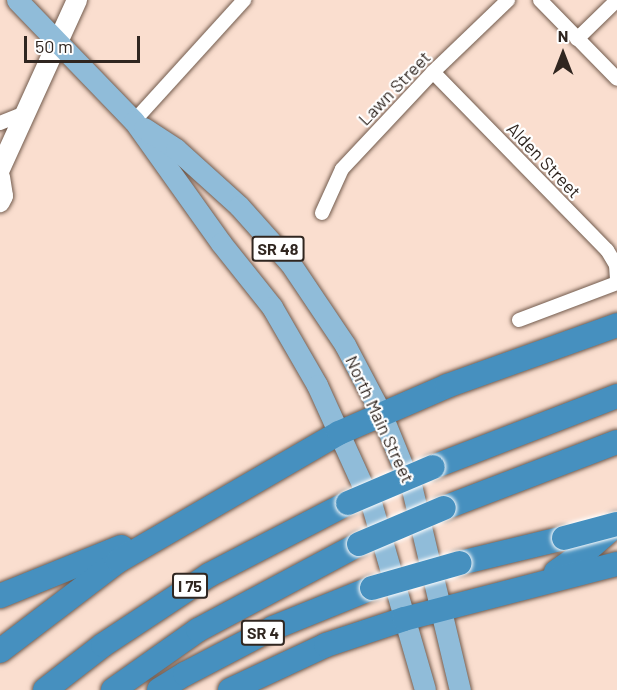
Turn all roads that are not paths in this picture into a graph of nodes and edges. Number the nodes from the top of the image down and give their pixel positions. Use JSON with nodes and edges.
{"nodes":[{"id":1,"x":17,"y":0,"type":"edge"},
{"id":2,"x":77,"y":0,"type":"edge"},
{"id":3,"x":244,"y":0,"type":"edge"},
{"id":4,"x":508,"y":0,"type":"edge"},
{"id":5,"x":540,"y":0,"type":"edge"},
{"id":6,"x":616,"y":0,"type":"edge"},
{"id":7,"x":578,"y":39,"type":"junction"},
{"id":8,"x":59,"y":42,"type":"junction"},
{"id":9,"x":433,"y":72,"type":"junction"},
{"id":10,"x":617,"y":79,"type":"edge"},
{"id":11,"x":27,"y":112,"type":"junction"},
{"id":12,"x":134,"y":122,"type":"junction"},
{"id":13,"x":0,"y":123,"type":"edge"},
{"id":14,"x":0,"y":169,"type":"edge"},
{"id":15,"x":0,"y":177,"type":"edge"},
{"id":16,"x":0,"y":202,"type":"edge"},
{"id":17,"x":322,"y":213,"type":"dead end"},
{"id":18,"x":617,"y":281,"type":"edge"},
{"id":19,"x":519,"y":320,"type":"dead end"},
{"id":20,"x":617,"y":325,"type":"edge"},
{"id":21,"x":617,"y":396,"type":"edge"},
{"id":22,"x":381,"y":413,"type":"junction"},
{"id":23,"x":339,"y":433,"type":"junction"},
{"id":24,"x":617,"y":442,"type":"edge"},
{"id":25,"x":617,"y":524,"type":"edge"},
{"id":26,"x":161,"y":536,"type":"junction"},
{"id":27,"x":617,"y":564,"type":"edge"},
{"id":28,"x":536,"y":583,"type":"junction"},
{"id":29,"x":0,"y":596,"type":"edge"},
{"id":30,"x":440,"y":608,"type":"junction"},
{"id":31,"x":404,"y":619,"type":"junction"},
{"id":32,"x":0,"y":651,"type":"edge"},
{"id":33,"x":45,"y":690,"type":"edge"},
{"id":34,"x":112,"y":690,"type":"edge"},
{"id":35,"x":159,"y":690,"type":"edge"},
{"id":36,"x":230,"y":690,"type":"edge"},
{"id":37,"x":425,"y":690,"type":"edge"},
{"id":38,"x":460,"y":690,"type":"edge"}],
"edges":[{"from":1,"to":8,"type":"main road","name":"North Main Street","number":"SR 48"},
{"from":2,"to":8,"type":"main road"},
{"from":3,"to":12,"type":"street"},
{"from":4,"to":9,"type":"street","name":"Lawn Street"},
{"from":5,"to":7,"type":"street"},
{"from":6,"to":7,"type":"street"},
{"from":7,"to":10,"type":"street"},
{"from":8,"to":11,"type":"main road"},
{"from":8,"to":12,"type":"main road","name":"North Main Street","number":"SR 48"},
{"from":9,"to":17,"type":"street","name":"Lawn Street"},
{"from":9,"to":18,"type":"street","name":"Alden Street"},
{"from":11,"to":13,"type":"street"},
{"from":11,"to":14,"type":"main road"},
{"from":12,"to":22,"type":"main road","name":"North Main Street","number":"SR 48"},
{"from":12,"to":23,"type":"main road","name":"North Main Street","number":"SR 48"},
{"from":15,"to":16,"type":"main road"},
{"from":18,"to":19,"type":"street","name":"Alden Street"},
{"from":20,"to":22,"type":"highway"},
{"from":21,"to":33,"type":"highway","number":"I 75","bridge":true},
{"from":22,"to":23,"type":"highway"},
{"from":22,"to":30,"type":"main road","name":"North Main Street","number":"SR 48"},
{"from":23,"to":26,"type":"highway"},
{"from":23,"to":31,"type":"main road","name":"North Main Street","number":"SR 48"},
{"from":24,"to":34,"type":"highway","number":"I 75","bridge":true},
{"from":25,"to":28,"type":"highway"},
{"from":25,"to":35,"type":"highway","number":"SR 4","bridge":true},
{"from":26,"to":29,"type":"highway"},
{"from":26,"to":32,"type":"highway"},
{"from":27,"to":28,"type":"highway"},
{"from":28,"to":30,"type":"highway"},
{"from":30,"to":31,"type":"highway"},
{"from":30,"to":38,"type":"main road","name":"North Main Street","number":"SR 48"},
{"from":31,"to":36,"type":"highway"},
{"from":31,"to":37,"type":"main road","name":"North Main Street","number":"SR 48"}]}
